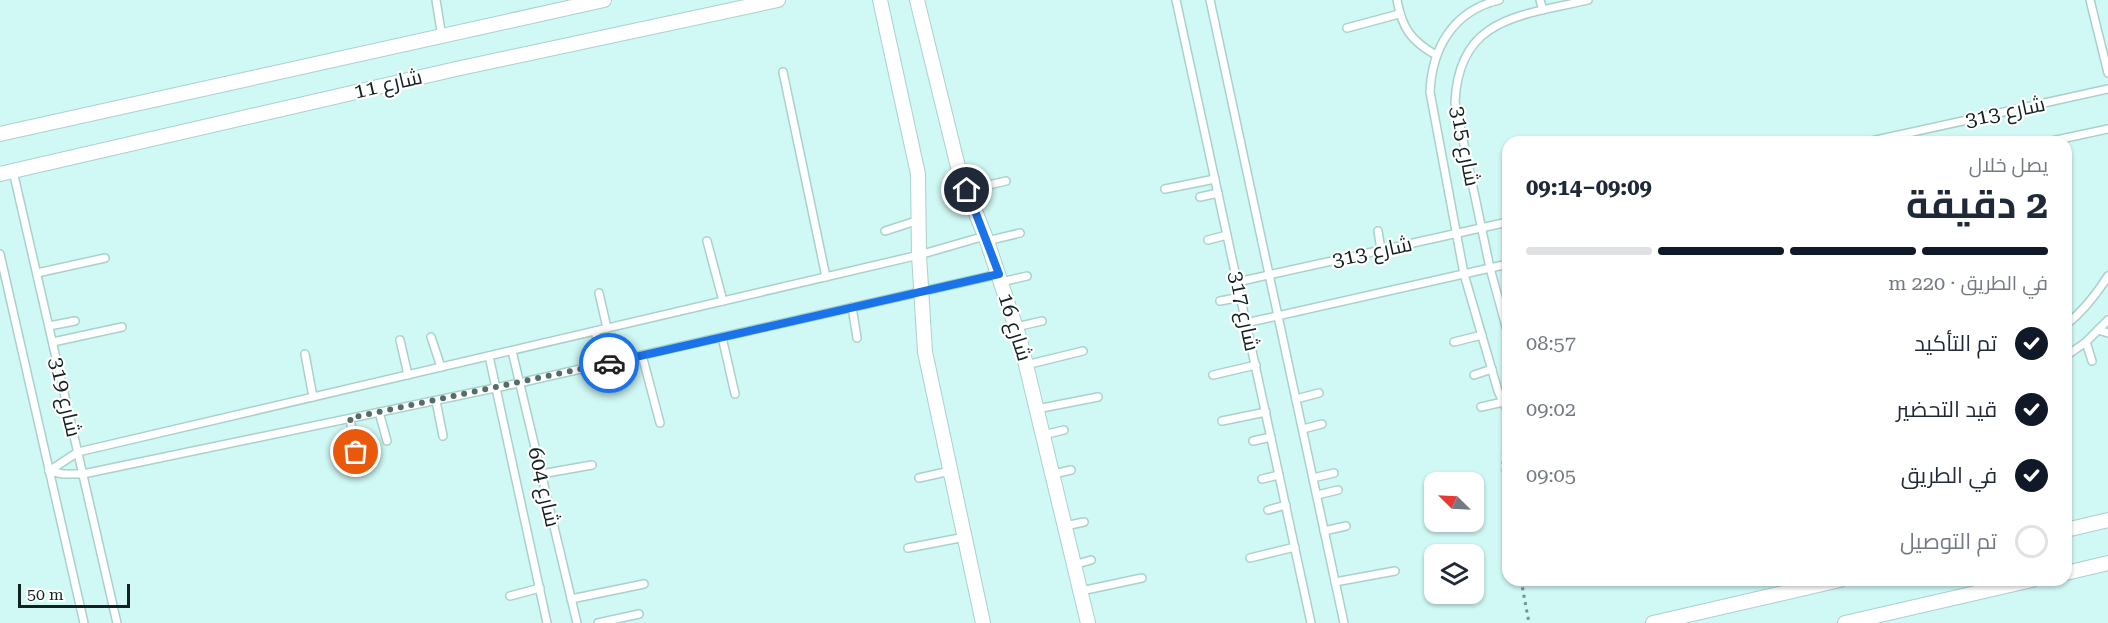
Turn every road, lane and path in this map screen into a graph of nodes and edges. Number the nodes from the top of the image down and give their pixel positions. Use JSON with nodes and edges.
{"nodes":[{"id":1,"x":436,"y":0,"type":"edge"},
{"id":2,"x":604,"y":0,"type":"edge"},
{"id":3,"x":778,"y":0,"type":"edge"},
{"id":4,"x":880,"y":0,"type":"edge"},
{"id":5,"x":916,"y":0,"type":"edge"},
{"id":6,"x":1176,"y":0,"type":"edge"},
{"id":7,"x":1210,"y":0,"type":"edge"},
{"id":8,"x":1396,"y":0,"type":"edge"},
{"id":9,"x":1498,"y":0,"type":"edge"},
{"id":10,"x":1540,"y":0,"type":"edge"},
{"id":11,"x":1588,"y":0,"type":"edge"},
{"id":12,"x":2090,"y":0,"type":"edge"},
{"id":13,"x":1543,"y":10,"type":"junction"},
{"id":14,"x":1399,"y":14,"type":"junction"},
{"id":15,"x":1347,"y":28,"type":"dead end"},
{"id":16,"x":442,"y":37,"type":"junction"},
{"id":17,"x":1436,"y":55,"type":"junction"},
{"id":18,"x":783,"y":72,"type":"dead end"},
{"id":19,"x":2108,"y":73,"type":"edge"},
{"id":20,"x":2108,"y":89,"type":"edge"},
{"id":21,"x":2108,"y":129,"type":"edge"},
{"id":22,"x":0,"y":134,"type":"edge"},
{"id":23,"x":1894,"y":136,"type":"edge"},
{"id":24,"x":2072,"y":137,"type":"edge"},
{"id":25,"x":7,"y":172,"type":"edge"},
{"id":26,"x":1215,"y":179,"type":"junction"},
{"id":27,"x":1006,"y":181,"type":"dead end"},
{"id":28,"x":1165,"y":189,"type":"dead end"},
{"id":29,"x":967,"y":190,"type":"junction"},
{"id":30,"x":1218,"y":193,"type":"junction"},
{"id":31,"x":1200,"y":197,"type":"dead end"},
{"id":32,"x":919,"y":220,"type":"junction"},
{"id":33,"x":1502,"y":223,"type":"edge"},
{"id":34,"x":1481,"y":228,"type":"junction"},
{"id":35,"x":885,"y":231,"type":"dead end"},
{"id":36,"x":1378,"y":231,"type":"dead end"},
{"id":37,"x":1020,"y":232,"type":"dead end"},
{"id":38,"x":1455,"y":234,"type":"junction"},
{"id":39,"x":1227,"y":235,"type":"junction"},
{"id":40,"x":986,"y":238,"type":"junction"},
{"id":41,"x":1208,"y":240,"type":"dead end"},
{"id":42,"x":707,"y":241,"type":"dead end"},
{"id":43,"x":1381,"y":250,"type":"junction"},
{"id":44,"x":0,"y":254,"type":"edge"},
{"id":45,"x":919,"y":255,"type":"junction"},
{"id":46,"x":105,"y":258,"type":"dead end"},
{"id":47,"x":1502,"y":265,"type":"edge"},
{"id":48,"x":1490,"y":268,"type":"junction"},
{"id":49,"x":37,"y":273,"type":"junction"},
{"id":50,"x":1464,"y":274,"type":"junction"},
{"id":51,"x":1269,"y":275,"type":"junction"},
{"id":52,"x":1027,"y":276,"type":"dead end"},
{"id":53,"x":2108,"y":276,"type":"edge"},
{"id":54,"x":826,"y":277,"type":"junction"},
{"id":55,"x":1000,"y":278,"type":"junction"},
{"id":56,"x":1237,"y":282,"type":"junction"},
{"id":57,"x":921,"y":291,"type":"junction"},
{"id":58,"x":599,"y":292,"type":"dead end"},
{"id":59,"x":1241,"y":297,"type":"junction"},
{"id":60,"x":723,"y":301,"type":"junction"},
{"id":61,"x":1220,"y":301,"type":"dead end"},
{"id":62,"x":852,"y":307,"type":"junction"},
{"id":63,"x":1502,"y":312,"type":"edge"},
{"id":64,"x":1278,"y":316,"type":"junction"},
{"id":65,"x":2072,"y":320,"type":"edge"},
{"id":66,"x":2108,"y":320,"type":"edge"},
{"id":67,"x":75,"y":321,"type":"dead end"},
{"id":68,"x":1042,"y":321,"type":"dead end"},
{"id":69,"x":1246,"y":323,"type":"junction"},
{"id":70,"x":50,"y":326,"type":"junction"},
{"id":71,"x":122,"y":327,"type":"dead end"},
{"id":72,"x":1016,"y":327,"type":"junction"},
{"id":73,"x":608,"y":328,"type":"junction"},
{"id":74,"x":2098,"y":330,"type":"junction"},
{"id":75,"x":595,"y":331,"type":"junction"},
{"id":76,"x":2108,"y":333,"type":"edge"},
{"id":77,"x":1482,"y":334,"type":"junction"},
{"id":78,"x":431,"y":337,"type":"dead end"},
{"id":79,"x":722,"y":337,"type":"junction"},
{"id":80,"x":857,"y":338,"type":"dead end"},
{"id":81,"x":399,"y":340,"type":"dead end"},
{"id":82,"x":53,"y":342,"type":"junction"},
{"id":83,"x":1454,"y":342,"type":"dead end"},
{"id":84,"x":2086,"y":342,"type":"junction"},
{"id":85,"x":512,"y":351,"type":"junction"},
{"id":86,"x":1083,"y":351,"type":"dead end"},
{"id":87,"x":2072,"y":352,"type":"edge"},
{"id":88,"x":305,"y":354,"type":"dead end"},
{"id":89,"x":642,"y":355,"type":"junction"},
{"id":90,"x":489,"y":356,"type":"junction"},
{"id":91,"x":2092,"y":361,"type":"dead end"},
{"id":92,"x":603,"y":364,"type":"junction"},
{"id":93,"x":1026,"y":365,"type":"junction"},
{"id":94,"x":1256,"y":366,"type":"junction"},
{"id":95,"x":441,"y":367,"type":"junction"},
{"id":96,"x":1491,"y":369,"type":"junction"},
{"id":97,"x":408,"y":375,"type":"junction"},
{"id":98,"x":1213,"y":375,"type":"dead end"},
{"id":99,"x":1474,"y":375,"type":"dead end"},
{"id":100,"x":519,"y":383,"type":"junction"},
{"id":101,"x":497,"y":388,"type":"junction"},
{"id":102,"x":1319,"y":393,"type":"dead end"},
{"id":103,"x":735,"y":394,"type":"dead end"},
{"id":104,"x":313,"y":397,"type":"junction"},
{"id":105,"x":1098,"y":397,"type":"dead end"},
{"id":106,"x":1296,"y":399,"type":"junction"},
{"id":107,"x":1502,"y":399,"type":"edge"},
{"id":108,"x":436,"y":401,"type":"junction"},
{"id":109,"x":1502,"y":402,"type":"edge"},
{"id":110,"x":1480,"y":407,"type":"dead end"},
{"id":111,"x":1037,"y":409,"type":"junction"},
{"id":112,"x":380,"y":412,"type":"junction"},
{"id":113,"x":1266,"y":412,"type":"junction"},
{"id":114,"x":350,"y":418,"type":"junction"},
{"id":115,"x":1222,"y":421,"type":"dead end"},
{"id":116,"x":660,"y":423,"type":"dead end"},
{"id":117,"x":1322,"y":424,"type":"dead end"},
{"id":118,"x":1302,"y":429,"type":"junction"},
{"id":119,"x":1064,"y":430,"type":"dead end"},
{"id":120,"x":1043,"y":435,"type":"junction"},
{"id":121,"x":443,"y":436,"type":"dead end"},
{"id":122,"x":1271,"y":437,"type":"junction"},
{"id":123,"x":387,"y":441,"type":"dead end"},
{"id":124,"x":1253,"y":441,"type":"dead end"},
{"id":125,"x":78,"y":452,"type":"junction"},
{"id":126,"x":356,"y":452,"type":"dead end"},
{"id":127,"x":592,"y":465,"type":"dead end"},
{"id":128,"x":1071,"y":470,"type":"dead end"},
{"id":129,"x":49,"y":471,"type":"junction"},
{"id":130,"x":950,"y":471,"type":"junction"},
{"id":131,"x":1334,"y":473,"type":"dead end"},
{"id":132,"x":83,"y":474,"type":"junction"},
{"id":133,"x":541,"y":474,"type":"junction"},
{"id":134,"x":1053,"y":474,"type":"junction"},
{"id":135,"x":1279,"y":475,"type":"junction"},
{"id":136,"x":919,"y":478,"type":"dead end"},
{"id":137,"x":1313,"y":478,"type":"junction"},
{"id":138,"x":1262,"y":479,"type":"dead end"},
{"id":139,"x":1338,"y":490,"type":"dead end"},
{"id":140,"x":1317,"y":495,"type":"junction"},
{"id":141,"x":1286,"y":505,"type":"junction"},
{"id":142,"x":1268,"y":510,"type":"dead end"},
{"id":143,"x":2108,"y":520,"type":"edge"},
{"id":144,"x":1084,"y":522,"type":"dead end"},
{"id":145,"x":1065,"y":526,"type":"junction"},
{"id":146,"x":1346,"y":526,"type":"dead end"},
{"id":147,"x":2072,"y":529,"type":"edge"},
{"id":148,"x":1324,"y":531,"type":"junction"},
{"id":149,"x":964,"y":537,"type":"junction"},
{"id":150,"x":1295,"y":547,"type":"junction"},
{"id":151,"x":908,"y":548,"type":"dead end"},
{"id":152,"x":1250,"y":558,"type":"dead end"},
{"id":153,"x":1091,"y":560,"type":"dead end"},
{"id":154,"x":2108,"y":563,"type":"edge"},
{"id":155,"x":1074,"y":565,"type":"junction"},
{"id":156,"x":1395,"y":571,"type":"dead end"},
{"id":157,"x":2072,"y":572,"type":"edge"},
{"id":158,"x":1142,"y":578,"type":"dead end"},
{"id":159,"x":1335,"y":582,"type":"junction"},
{"id":160,"x":644,"y":584,"type":"dead end"},
{"id":161,"x":1522,"y":586,"type":"edge"},
{"id":162,"x":1814,"y":586,"type":"edge"},
{"id":163,"x":2006,"y":586,"type":"edge"},
{"id":164,"x":540,"y":588,"type":"junction"},
{"id":165,"x":1081,"y":591,"type":"junction"},
{"id":166,"x":510,"y":596,"type":"dead end"},
{"id":167,"x":571,"y":599,"type":"junction"},
{"id":168,"x":639,"y":614,"type":"dead end"},
{"id":169,"x":84,"y":623,"type":"edge"},
{"id":170,"x":117,"y":623,"type":"edge"},
{"id":171,"x":547,"y":623,"type":"edge"},
{"id":172,"x":577,"y":623,"type":"edge"},
{"id":173,"x":598,"y":623,"type":"edge"},
{"id":174,"x":983,"y":623,"type":"edge"},
{"id":175,"x":1088,"y":623,"type":"edge"},
{"id":176,"x":1311,"y":623,"type":"edge"},
{"id":177,"x":1344,"y":623,"type":"edge"},
{"id":178,"x":1529,"y":623,"type":"edge"},
{"id":179,"x":1653,"y":623,"type":"edge"},
{"id":180,"x":1845,"y":623,"type":"edge"}],
"edges":[{"from":1,"to":16,"type":"lane"},
{"from":2,"to":16,"type":"street","name":"شارع 11"},
{"from":3,"to":25,"type":"street","name":"شارع 11"},
{"from":4,"to":32,"type":"street"},
{"from":5,"to":29,"type":"street","name":"شارع 16"},
{"from":6,"to":26,"type":"lane","name":"شارع 317"},
{"from":7,"to":51,"type":"lane","name":"شارع 317"},
{"from":8,"to":14,"type":"lane"},
{"from":9,"to":17,"type":"lane","name":"شارع 315"},
{"from":10,"to":13,"type":"lane"},
{"from":11,"to":13,"type":"lane","name":"شارع 315"},
{"from":12,"to":19,"type":"lane"},
{"from":13,"to":34,"type":"lane","name":"شارع 315"},
{"from":14,"to":15,"type":"lane"},
{"from":14,"to":17,"type":"lane"},
{"from":16,"to":22,"type":"street","name":"شارع 11"},
{"from":17,"to":38,"type":"lane","name":"شارع 315"},
{"from":18,"to":54,"type":"lane"},
{"from":20,"to":23,"type":"lane","name":"شارع 313"},
{"from":21,"to":24,"type":"lane","name":"شارع 313"},
{"from":25,"to":49,"type":"lane","name":"شارع 319"},
{"from":26,"to":28,"type":"lane"},
{"from":26,"to":30,"type":"lane","name":"شارع 317"},
{"from":27,"to":29,"type":"lane"},
{"from":29,"to":40,"type":"street","name":"شارع 16"},
{"from":30,"to":31,"type":"lane"},
{"from":30,"to":39,"type":"lane","name":"شارع 317"},
{"from":32,"to":35,"type":"lane"},
{"from":32,"to":45,"type":"street"},
{"from":33,"to":34,"type":"lane","name":"شارع 313"},
{"from":34,"to":38,"type":"lane","name":"شارع 313"},
{"from":34,"to":48,"type":"lane","name":"شارع 315"},
{"from":36,"to":43,"type":"lane"},
{"from":37,"to":40,"type":"lane"},
{"from":38,"to":43,"type":"lane","name":"شارع 313"},
{"from":38,"to":50,"type":"lane","name":"شارع 315"},
{"from":39,"to":41,"type":"lane"},
{"from":39,"to":56,"type":"lane","name":"شارع 317"},
{"from":40,"to":45,"type":"lane"},
{"from":40,"to":55,"type":"street","name":"شارع 16"},
{"from":42,"to":60,"type":"lane"},
{"from":43,"to":51,"type":"lane","name":"شارع 313"},
{"from":44,"to":129,"type":"lane","name":"شارع 319"},
{"from":45,"to":54,"type":"lane"},
{"from":45,"to":57,"type":"street"},
{"from":46,"to":49,"type":"lane"},
{"from":47,"to":48,"type":"lane","name":"شارع 313"},
{"from":48,"to":50,"type":"lane","name":"شارع 313"},
{"from":48,"to":63,"type":"lane","name":"شارع 315"},
{"from":49,"to":70,"type":"lane","name":"شارع 319"},
{"from":50,"to":64,"type":"lane","name":"شارع 313"},
{"from":50,"to":77,"type":"lane","name":"شارع 315"},
{"from":51,"to":56,"type":"lane","name":"شارع 313"},
{"from":51,"to":64,"type":"lane","name":"شارع 317"},
{"from":52,"to":55,"type":"lane"},
{"from":53,"to":65,"type":"lane"},
{"from":54,"to":60,"type":"lane"},
{"from":55,"to":57,"type":"lane"},
{"from":55,"to":72,"type":"street","name":"شارع 16"},
{"from":56,"to":59,"type":"lane","name":"شارع 317"},
{"from":57,"to":62,"type":"lane"},
{"from":57,"to":130,"type":"street"},
{"from":58,"to":73,"type":"lane"},
{"from":59,"to":61,"type":"lane"},
{"from":59,"to":69,"type":"lane","name":"شارع 317"},
{"from":60,"to":73,"type":"lane"},
{"from":62,"to":79,"type":"lane"},
{"from":62,"to":80,"type":"lane"},
{"from":64,"to":69,"type":"lane","name":"شارع 313"},
{"from":64,"to":106,"type":"lane","name":"شارع 317"},
{"from":66,"to":74,"type":"lane"},
{"from":67,"to":70,"type":"lane"},
{"from":68,"to":72,"type":"lane"},
{"from":69,"to":94,"type":"lane","name":"شارع 317"},
{"from":70,"to":82,"type":"lane","name":"شارع 319"},
{"from":71,"to":82,"type":"lane"},
{"from":72,"to":93,"type":"street","name":"شارع 16"},
{"from":73,"to":75,"type":"lane"},
{"from":74,"to":76,"type":"lane"},
{"from":74,"to":84,"type":"lane"},
{"from":75,"to":85,"type":"lane"},
{"from":75,"to":92,"type":"lane"},
{"from":77,"to":83,"type":"lane"},
{"from":77,"to":96,"type":"lane","name":"شارع 315"},
{"from":78,"to":95,"type":"lane"},
{"from":79,"to":89,"type":"lane"},
{"from":79,"to":103,"type":"lane"},
{"from":81,"to":97,"type":"lane"},
{"from":82,"to":125,"type":"lane","name":"شارع 319"},
{"from":84,"to":87,"type":"lane"},
{"from":84,"to":91,"type":"lane"},
{"from":85,"to":90,"type":"lane"},
{"from":85,"to":100,"type":"lane","name":"شارع 604"},
{"from":86,"to":93,"type":"lane"},
{"from":88,"to":104,"type":"lane"},
{"from":89,"to":92,"type":"lane"},
{"from":89,"to":116,"type":"lane"},
{"from":90,"to":95,"type":"lane"},
{"from":90,"to":101,"type":"lane","name":"شارع 604"},
{"from":92,"to":100,"type":"lane"},
{"from":93,"to":111,"type":"street","name":"شارع 16"},
{"from":94,"to":98,"type":"lane"},
{"from":94,"to":113,"type":"lane","name":"شارع 317"},
{"from":95,"to":97,"type":"lane"},
{"from":96,"to":99,"type":"lane"},
{"from":96,"to":107,"type":"lane","name":"شارع 315"},
{"from":97,"to":104,"type":"lane"},
{"from":100,"to":101,"type":"lane"},
{"from":100,"to":133,"type":"lane","name":"شارع 604"},
{"from":101,"to":108,"type":"lane"},
{"from":101,"to":164,"type":"lane","name":"شارع 604"},
{"from":102,"to":106,"type":"lane"},
{"from":104,"to":125,"type":"lane"},
{"from":105,"to":111,"type":"lane"},
{"from":106,"to":118,"type":"lane","name":"شارع 317"},
{"from":108,"to":112,"type":"lane"},
{"from":108,"to":121,"type":"lane"},
{"from":109,"to":110,"type":"lane"},
{"from":111,"to":120,"type":"street","name":"شارع 16"},
{"from":112,"to":114,"type":"lane"},
{"from":112,"to":123,"type":"lane"},
{"from":113,"to":115,"type":"lane"},
{"from":113,"to":122,"type":"lane","name":"شارع 317"},
{"from":114,"to":126,"type":"lane"},
{"from":114,"to":132,"type":"lane"},
{"from":117,"to":118,"type":"lane"},
{"from":118,"to":137,"type":"lane","name":"شارع 317"},
{"from":119,"to":120,"type":"lane"},
{"from":120,"to":134,"type":"street","name":"شارع 16"},
{"from":122,"to":124,"type":"lane"},
{"from":122,"to":135,"type":"lane","name":"شارع 317"},
{"from":125,"to":129,"type":"lane"},
{"from":125,"to":132,"type":"lane","name":"شارع 319"},
{"from":127,"to":133,"type":"lane"},
{"from":128,"to":134,"type":"lane"},
{"from":129,"to":132,"type":"lane"},
{"from":129,"to":169,"type":"lane","name":"شارع 319"},
{"from":130,"to":136,"type":"lane"},
{"from":130,"to":149,"type":"street"},
{"from":131,"to":137,"type":"lane"},
{"from":132,"to":170,"type":"lane","name":"شارع 319"},
{"from":133,"to":167,"type":"lane","name":"شارع 604"},
{"from":134,"to":145,"type":"street","name":"شارع 16"},
{"from":135,"to":138,"type":"lane"},
{"from":135,"to":141,"type":"lane","name":"شارع 317"},
{"from":137,"to":140,"type":"lane","name":"شارع 317"},
{"from":139,"to":140,"type":"lane"},
{"from":140,"to":148,"type":"lane","name":"شارع 317"},
{"from":141,"to":142,"type":"lane"},
{"from":141,"to":150,"type":"lane","name":"شارع 317"},
{"from":143,"to":147,"type":"street"},
{"from":144,"to":145,"type":"lane"},
{"from":145,"to":155,"type":"street","name":"شارع 16"},
{"from":146,"to":148,"type":"lane"},
{"from":148,"to":159,"type":"lane","name":"شارع 317"},
{"from":149,"to":151,"type":"lane"},
{"from":149,"to":174,"type":"street"},
{"from":150,"to":152,"type":"lane"},
{"from":150,"to":176,"type":"lane","name":"شارع 317"},
{"from":153,"to":155,"type":"lane"},
{"from":154,"to":157,"type":"street"},
{"from":155,"to":165,"type":"street","name":"شارع 16"},
{"from":156,"to":159,"type":"lane"},
{"from":158,"to":165,"type":"lane"},
{"from":159,"to":177,"type":"lane","name":"شارع 317"},
{"from":160,"to":167,"type":"lane"},
{"from":161,"to":178,"type":"path"},
{"from":162,"to":179,"type":"street"},
{"from":163,"to":180,"type":"street"},
{"from":164,"to":166,"type":"lane"},
{"from":164,"to":171,"type":"lane","name":"شارع 604"},
{"from":165,"to":175,"type":"street","name":"شارع 16"},
{"from":167,"to":172,"type":"lane","name":"شارع 604"},
{"from":168,"to":173,"type":"lane"}]}
